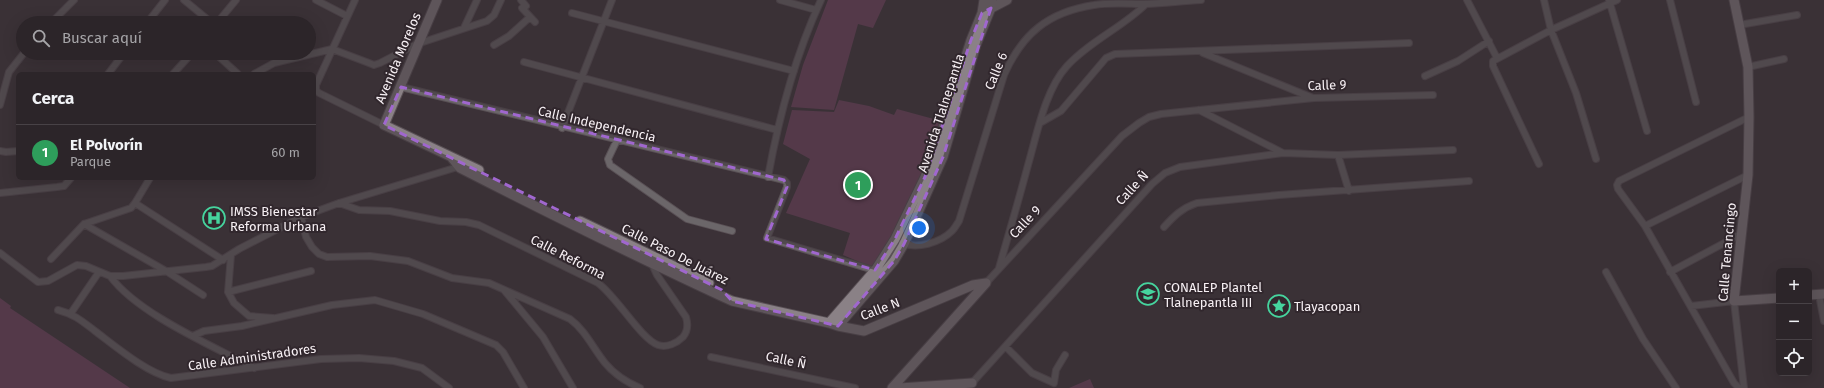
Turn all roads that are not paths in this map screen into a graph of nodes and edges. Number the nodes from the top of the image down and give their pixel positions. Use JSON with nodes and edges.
{"nodes":[{"id":1,"x":74,"y":0,"type":"edge"},
{"id":2,"x":165,"y":0,"type":"edge"},
{"id":3,"x":184,"y":0,"type":"edge"},
{"id":4,"x":236,"y":0,"type":"edge"},
{"id":5,"x":316,"y":0,"type":"edge"},
{"id":6,"x":355,"y":0,"type":"edge"},
{"id":7,"x":437,"y":0,"type":"edge"},
{"id":8,"x":477,"y":0,"type":"edge"},
{"id":9,"x":501,"y":0,"type":"edge"},
{"id":10,"x":521,"y":0,"type":"edge"},
{"id":11,"x":612,"y":0,"type":"edge"},
{"id":12,"x":780,"y":0,"type":"edge"},
{"id":13,"x":821,"y":0,"type":"edge"},
{"id":14,"x":984,"y":0,"type":"edge"},
{"id":15,"x":1008,"y":0,"type":"edge"},
{"id":16,"x":1201,"y":0,"type":"edge"},
{"id":17,"x":1468,"y":0,"type":"edge"},
{"id":18,"x":1544,"y":0,"type":"edge"},
{"id":19,"x":1617,"y":0,"type":"edge"},
{"id":20,"x":1670,"y":0,"type":"edge"},
{"id":21,"x":1734,"y":0,"type":"edge"},
{"id":22,"x":1609,"y":1,"type":"edge"},
{"id":23,"x":991,"y":4,"type":"edge"},
{"id":24,"x":1146,"y":4,"type":"junction"},
{"id":25,"x":816,"y":10,"type":"junction"},
{"id":26,"x":572,"y":13,"type":"dead end"},
{"id":27,"x":982,"y":13,"type":"junction"},
{"id":28,"x":1798,"y":15,"type":"dead end"},
{"id":29,"x":59,"y":16,"type":"edge"},
{"id":30,"x":152,"y":16,"type":"edge"},
{"id":31,"x":203,"y":16,"type":"edge"},
{"id":32,"x":223,"y":16,"type":"edge"},
{"id":33,"x":347,"y":16,"type":"junction"},
{"id":34,"x":530,"y":17,"type":"junction"},
{"id":35,"x":535,"y":22,"type":"dead end"},
{"id":36,"x":603,"y":22,"type":"junction"},
{"id":37,"x":1739,"y":25,"type":"junction"},
{"id":38,"x":464,"y":28,"type":"junction"},
{"id":39,"x":1551,"y":30,"type":"junction"},
{"id":40,"x":1489,"y":41,"type":"junction"},
{"id":41,"x":1409,"y":43,"type":"dead end"},
{"id":42,"x":417,"y":44,"type":"junction"},
{"id":43,"x":494,"y":45,"type":"dead end"},
{"id":44,"x":332,"y":49,"type":"junction"},
{"id":45,"x":1200,"y":52,"type":"junction"},
{"id":46,"x":316,"y":53,"type":"edge"},
{"id":47,"x":1495,"y":59,"type":"junction"},
{"id":48,"x":1784,"y":59,"type":"dead end"},
{"id":49,"x":18,"y":60,"type":"edge"},
{"id":50,"x":119,"y":60,"type":"edge"},
{"id":51,"x":186,"y":60,"type":"edge"},
{"id":52,"x":223,"y":60,"type":"edge"},
{"id":53,"x":286,"y":60,"type":"edge"},
{"id":54,"x":524,"y":62,"type":"dead end"},
{"id":55,"x":1748,"y":67,"type":"junction"},
{"id":56,"x":794,"y":71,"type":"junction"},
{"id":57,"x":110,"y":72,"type":"edge"},
{"id":58,"x":175,"y":72,"type":"edge"},
{"id":59,"x":236,"y":72,"type":"edge"},
{"id":60,"x":258,"y":72,"type":"edge"},
{"id":61,"x":1425,"y":76,"type":"dead end"},
{"id":62,"x":580,"y":78,"type":"junction"},
{"id":63,"x":400,"y":87,"type":"junction"},
{"id":64,"x":1433,"y":95,"type":"dead end"},
{"id":65,"x":1314,"y":98,"type":"junction"},
{"id":66,"x":1696,"y":102,"type":"dead end"},
{"id":67,"x":0,"y":105,"type":"edge"},
{"id":68,"x":1199,"y":109,"type":"junction"},
{"id":69,"x":1749,"y":118,"type":"junction"},
{"id":70,"x":1040,"y":124,"type":"junction"},
{"id":71,"x":384,"y":125,"type":"junction"},
{"id":72,"x":562,"y":128,"type":"junction"},
{"id":73,"x":777,"y":130,"type":"junction"},
{"id":74,"x":1647,"y":130,"type":"dead end"},
{"id":75,"x":617,"y":140,"type":"junction"},
{"id":76,"x":1453,"y":150,"type":"dead end"},
{"id":77,"x":0,"y":151,"type":"edge"},
{"id":78,"x":16,"y":151,"type":"edge"},
{"id":79,"x":1283,"y":153,"type":"junction"},
{"id":80,"x":1338,"y":155,"type":"junction"},
{"id":81,"x":1596,"y":159,"type":"dead end"},
{"id":82,"x":1539,"y":164,"type":"dead end"},
{"id":83,"x":462,"y":165,"type":"junction"},
{"id":84,"x":1748,"y":175,"type":"junction"},
{"id":85,"x":768,"y":177,"type":"junction"},
{"id":86,"x":69,"y":180,"type":"edge"},
{"id":87,"x":148,"y":180,"type":"edge"},
{"id":88,"x":1469,"y":181,"type":"dead end"},
{"id":89,"x":1349,"y":190,"type":"junction"},
{"id":90,"x":0,"y":193,"type":"edge"},
{"id":91,"x":339,"y":203,"type":"junction"},
{"id":92,"x":136,"y":204,"type":"junction"},
{"id":93,"x":547,"y":209,"type":"junction"},
{"id":94,"x":301,"y":218,"type":"junction"},
{"id":95,"x":84,"y":224,"type":"junction"},
{"id":96,"x":1645,"y":226,"type":"junction"},
{"id":97,"x":1164,"y":227,"type":"dead end"},
{"id":98,"x":732,"y":231,"type":"dead end"},
{"id":99,"x":1741,"y":234,"type":"junction"},
{"id":100,"x":895,"y":239,"type":"junction"},
{"id":101,"x":904,"y":244,"type":"junction"},
{"id":102,"x":0,"y":253,"type":"edge"},
{"id":103,"x":231,"y":255,"type":"junction"},
{"id":104,"x":51,"y":259,"type":"dead end"},
{"id":105,"x":223,"y":260,"type":"junction"},
{"id":106,"x":652,"y":264,"type":"junction"},
{"id":107,"x":999,"y":269,"type":"junction"},
{"id":108,"x":166,"y":271,"type":"junction"},
{"id":109,"x":311,"y":271,"type":"dead end"},
{"id":110,"x":99,"y":272,"type":"junction"},
{"id":111,"x":879,"y":272,"type":"junction"},
{"id":112,"x":1606,"y":272,"type":"dead end"},
{"id":113,"x":1670,"y":272,"type":"junction"},
{"id":114,"x":110,"y":276,"type":"junction"},
{"id":115,"x":986,"y":283,"type":"junction"},
{"id":116,"x":501,"y":288,"type":"junction"},
{"id":117,"x":228,"y":292,"type":"junction"},
{"id":118,"x":1822,"y":294,"type":"edge"},
{"id":119,"x":203,"y":295,"type":"dead end"},
{"id":120,"x":1812,"y":295,"type":"edge"},
{"id":121,"x":1776,"y":298,"type":"edge"},
{"id":122,"x":732,"y":300,"type":"junction"},
{"id":123,"x":1734,"y":301,"type":"junction"},
{"id":124,"x":1691,"y":306,"type":"junction"},
{"id":125,"x":58,"y":310,"type":"dead end"},
{"id":126,"x":71,"y":313,"type":"junction"},
{"id":127,"x":277,"y":318,"type":"junction"},
{"id":128,"x":1824,"y":321,"type":"edge"},
{"id":129,"x":829,"y":323,"type":"junction"},
{"id":130,"x":838,"y":326,"type":"junction"},
{"id":131,"x":193,"y":336,"type":"junction"},
{"id":132,"x":1006,"y":347,"type":"junction"},
{"id":133,"x":1065,"y":355,"type":"dead end"},
{"id":134,"x":710,"y":356,"type":"dead end"},
{"id":135,"x":254,"y":368,"type":"junction"},
{"id":136,"x":970,"y":386,"type":"edge"},
{"id":137,"x":449,"y":388,"type":"edge"},
{"id":138,"x":524,"y":388,"type":"edge"},
{"id":139,"x":573,"y":388,"type":"edge"},
{"id":140,"x":640,"y":388,"type":"edge"},
{"id":141,"x":855,"y":388,"type":"edge"},
{"id":142,"x":892,"y":388,"type":"edge"},
{"id":143,"x":900,"y":388,"type":"edge"},
{"id":144,"x":1676,"y":388,"type":"edge"},
{"id":145,"x":1739,"y":388,"type":"edge"},
{"id":146,"x":1744,"y":388,"type":"edge"}],
"edges":[{"from":1,"to":29,"type":"street"},
{"from":2,"to":30,"type":"street"},
{"from":3,"to":31,"type":"street"},
{"from":4,"to":32,"type":"street"},
{"from":5,"to":33,"type":"street"},
{"from":6,"to":33,"type":"street"},
{"from":7,"to":42,"type":"street","name":"Avenida Morelos"},
{"from":8,"to":38,"type":"street"},
{"from":9,"to":38,"type":"street"},
{"from":10,"to":34,"type":"street"},
{"from":11,"to":36,"type":"street"},
{"from":12,"to":25,"type":"street"},
{"from":13,"to":25,"type":"street"},
{"from":14,"to":27,"type":"street","name":"Avenida Tlalnepantla"},
{"from":15,"to":23,"type":"street"},
{"from":16,"to":24,"type":"street","name":"Calle 6"},
{"from":17,"to":40,"type":"street"},
{"from":18,"to":39,"type":"street"},
{"from":19,"to":22,"type":"street"},
{"from":20,"to":66,"type":"street"},
{"from":21,"to":37,"type":"street","name":"Calle Tenancingo"},
{"from":22,"to":39,"type":"street"},
{"from":22,"to":74,"type":"street"},
{"from":23,"to":27,"type":"street"},
{"from":23,"to":101,"type":"street","name":"Avenida Tlalnepantla"},
{"from":24,"to":70,"type":"street"},
{"from":24,"to":101,"type":"street","name":"Calle 6"},
{"from":25,"to":56,"type":"street"},
{"from":26,"to":36,"type":"street"},
{"from":27,"to":100,"type":"street","name":"Avenida Tlalnepantla"},
{"from":28,"to":37,"type":"street"},
{"from":33,"to":44,"type":"street"},
{"from":34,"to":35,"type":"street"},
{"from":34,"to":43,"type":"street"},
{"from":36,"to":56,"type":"street"},
{"from":36,"to":62,"type":"street"},
{"from":37,"to":55,"type":"street","name":"Calle Tenancingo"},
{"from":38,"to":42,"type":"street"},
{"from":39,"to":47,"type":"street"},
{"from":39,"to":81,"type":"street"},
{"from":40,"to":47,"type":"street"},
{"from":40,"to":61,"type":"street"},
{"from":41,"to":45,"type":"street"},
{"from":42,"to":44,"type":"street"},
{"from":42,"to":63,"type":"street","name":"Avenida Morelos"},
{"from":44,"to":46,"type":"street"},
{"from":44,"to":71,"type":"street"},
{"from":45,"to":65,"type":"street"},
{"from":45,"to":70,"type":"street"},
{"from":47,"to":82,"type":"street"},
{"from":48,"to":55,"type":"street"},
{"from":49,"to":67,"type":"street"},
{"from":50,"to":57,"type":"street"},
{"from":51,"to":58,"type":"street"},
{"from":52,"to":59,"type":"street"},
{"from":53,"to":60,"type":"street"},
{"from":54,"to":62,"type":"street"},
{"from":55,"to":69,"type":"street","name":"Calle Tenancingo"},
{"from":56,"to":73,"type":"street"},
{"from":62,"to":72,"type":"street"},
{"from":62,"to":73,"type":"street"},
{"from":63,"to":71,"type":"street","name":"Avenida Morelos"},
{"from":63,"to":72,"type":"street","name":"Calle Independencia"},
{"from":64,"to":65,"type":"street","name":"Calle 9"},
{"from":65,"to":68,"type":"street","name":"Calle 9"},
{"from":68,"to":79,"type":"street"},
{"from":68,"to":107,"type":"street","name":"Calle 9"},
{"from":69,"to":84,"type":"street","name":"Calle Tenancingo"},
{"from":69,"to":96,"type":"street"},
{"from":70,"to":107,"type":"street"},
{"from":71,"to":83,"type":"street"},
{"from":72,"to":75,"type":"street","name":"Calle Independencia"},
{"from":73,"to":85,"type":"street"},
{"from":75,"to":85,"type":"street","name":"Calle Independencia"},
{"from":75,"to":98,"type":"street"},
{"from":76,"to":80,"type":"street","name":"Calle Ñ"},
{"from":77,"to":78,"type":"street"},
{"from":79,"to":80,"type":"street","name":"Calle Ñ"},
{"from":79,"to":132,"type":"street","name":"Calle Ñ"},
{"from":80,"to":89,"type":"street"},
{"from":83,"to":91,"type":"street"},
{"from":83,"to":93,"type":"street"},
{"from":84,"to":96,"type":"street"},
{"from":84,"to":99,"type":"street","name":"Calle Tenancingo"},
{"from":85,"to":111,"type":"street","name":"Calle Independencia"},
{"from":86,"to":90,"type":"street"},
{"from":87,"to":92,"type":"street"},
{"from":88,"to":89,"type":"street"},
{"from":89,"to":97,"type":"street"},
{"from":91,"to":94,"type":"street"},
{"from":91,"to":106,"type":"street","name":"Calle Reforma"},
{"from":92,"to":95,"type":"street"},
{"from":92,"to":105,"type":"street"},
{"from":93,"to":106,"type":"street","name":"Calle Paso De Juárez"},
{"from":93,"to":122,"type":"street","name":"Calle Paso De Juárez"},
{"from":94,"to":103,"type":"street"},
{"from":94,"to":116,"type":"street"},
{"from":95,"to":104,"type":"street"},
{"from":95,"to":108,"type":"street"},
{"from":96,"to":113,"type":"street"},
{"from":99,"to":113,"type":"street"},
{"from":99,"to":123,"type":"street","name":"Calle Tenancingo"},
{"from":100,"to":101,"type":"street","name":"Calle 6"},
{"from":100,"to":111,"type":"street","name":"Avenida Tlalnepantla"},
{"from":101,"to":111,"type":"street","name":"Avenida Tlalnepantla"},
{"from":102,"to":110,"type":"street"},
{"from":103,"to":105,"type":"street"},
{"from":103,"to":117,"type":"street"},
{"from":105,"to":108,"type":"street"},
{"from":106,"to":122,"type":"street","name":"Calle Paso De Juárez"},
{"from":107,"to":115,"type":"street","name":"Calle 9"},
{"from":108,"to":114,"type":"street"},
{"from":108,"to":119,"type":"street"},
{"from":109,"to":117,"type":"street"},
{"from":110,"to":114,"type":"street"},
{"from":110,"to":126,"type":"street"},
{"from":111,"to":129,"type":"street","name":"Avenida Tlalnepantla"},
{"from":111,"to":130,"type":"street","name":"Avenida Tlalnepantla"},
{"from":112,"to":144,"type":"street"},
{"from":113,"to":124,"type":"street"},
{"from":114,"to":131,"type":"street"},
{"from":115,"to":130,"type":"street","name":"Calle N"},
{"from":115,"to":142,"type":"street","name":"Calle 9"},
{"from":116,"to":139,"type":"street"},
{"from":116,"to":140,"type":"street"},
{"from":117,"to":127,"type":"street"},
{"from":118,"to":120,"type":"street"},
{"from":118,"to":128,"type":"street"},
{"from":121,"to":123,"type":"street"},
{"from":122,"to":129,"type":"street","name":"Calle N"},
{"from":123,"to":124,"type":"street"},
{"from":123,"to":146,"type":"street","name":"Calle Tenancingo"},
{"from":124,"to":145,"type":"street"},
{"from":125,"to":126,"type":"street"},
{"from":126,"to":135,"type":"street","name":"Calle Administradores"},
{"from":127,"to":131,"type":"street"},
{"from":127,"to":138,"type":"street"},
{"from":129,"to":130,"type":"street","name":"Calle N"},
{"from":131,"to":135,"type":"street"},
{"from":132,"to":133,"type":"street"},
{"from":132,"to":136,"type":"street","name":"Calle Ñ"},
{"from":134,"to":141,"type":"street","name":"Calle Ñ"},
{"from":135,"to":137,"type":"street","name":"Calle Administradores"},
{"from":136,"to":143,"type":"street","name":"Calle Ñ"}]}
